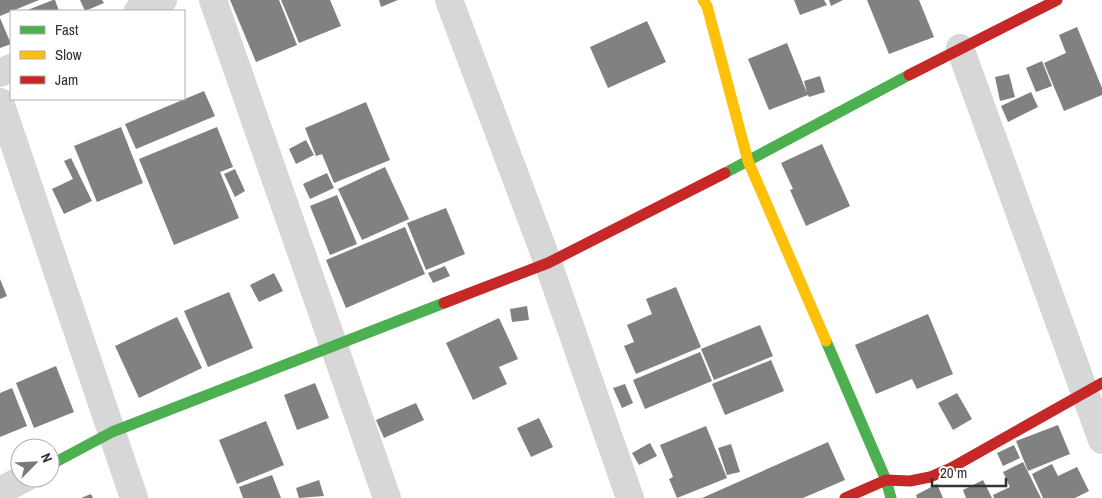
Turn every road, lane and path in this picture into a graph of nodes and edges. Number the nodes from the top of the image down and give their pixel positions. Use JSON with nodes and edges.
{"nodes":[{"id":1,"x":163,"y":0,"type":"edge"},
{"id":2,"x":213,"y":0,"type":"edge"},
{"id":3,"x":449,"y":0,"type":"edge"},
{"id":4,"x":703,"y":0,"type":"edge"},
{"id":5,"x":1057,"y":0,"type":"edge"},
{"id":6,"x":140,"y":10,"type":"edge"},
{"id":7,"x":960,"y":48,"type":"junction"},
{"id":8,"x":0,"y":102,"type":"edge"},
{"id":9,"x":748,"y":160,"type":"junction"},
{"id":10,"x":548,"y":263,"type":"junction"},
{"id":11,"x":334,"y":348,"type":"junction"},
{"id":12,"x":1094,"y":387,"type":"edge"},
{"id":13,"x":112,"y":432,"type":"junction"},
{"id":14,"x":1102,"y":440,"type":"edge"},
{"id":15,"x":60,"y":460,"type":"edge"},
{"id":16,"x":886,"y":480,"type":"junction"},
{"id":17,"x":134,"y":498,"type":"edge"},
{"id":18,"x":387,"y":498,"type":"edge"},
{"id":19,"x":630,"y":498,"type":"edge"},
{"id":20,"x":845,"y":498,"type":"edge"},
{"id":21,"x":891,"y":498,"type":"edge"}],
"edges":[{"from":1,"to":6,"type":"street"},
{"from":2,"to":11,"type":"street"},
{"from":3,"to":10,"type":"street"},
{"from":4,"to":9,"type":"street"},
{"from":5,"to":7,"type":"street"},
{"from":7,"to":9,"type":"street"},
{"from":7,"to":12,"type":"street"},
{"from":8,"to":13,"type":"street"},
{"from":9,"to":10,"type":"street"},
{"from":9,"to":16,"type":"street"},
{"from":10,"to":11,"type":"street"},
{"from":10,"to":19,"type":"street"},
{"from":11,"to":13,"type":"street"},
{"from":11,"to":18,"type":"street"},
{"from":12,"to":14,"type":"street"},
{"from":12,"to":16,"type":"street"},
{"from":13,"to":15,"type":"street"},
{"from":13,"to":17,"type":"street"},
{"from":16,"to":20,"type":"street"},
{"from":16,"to":21,"type":"street"}]}
